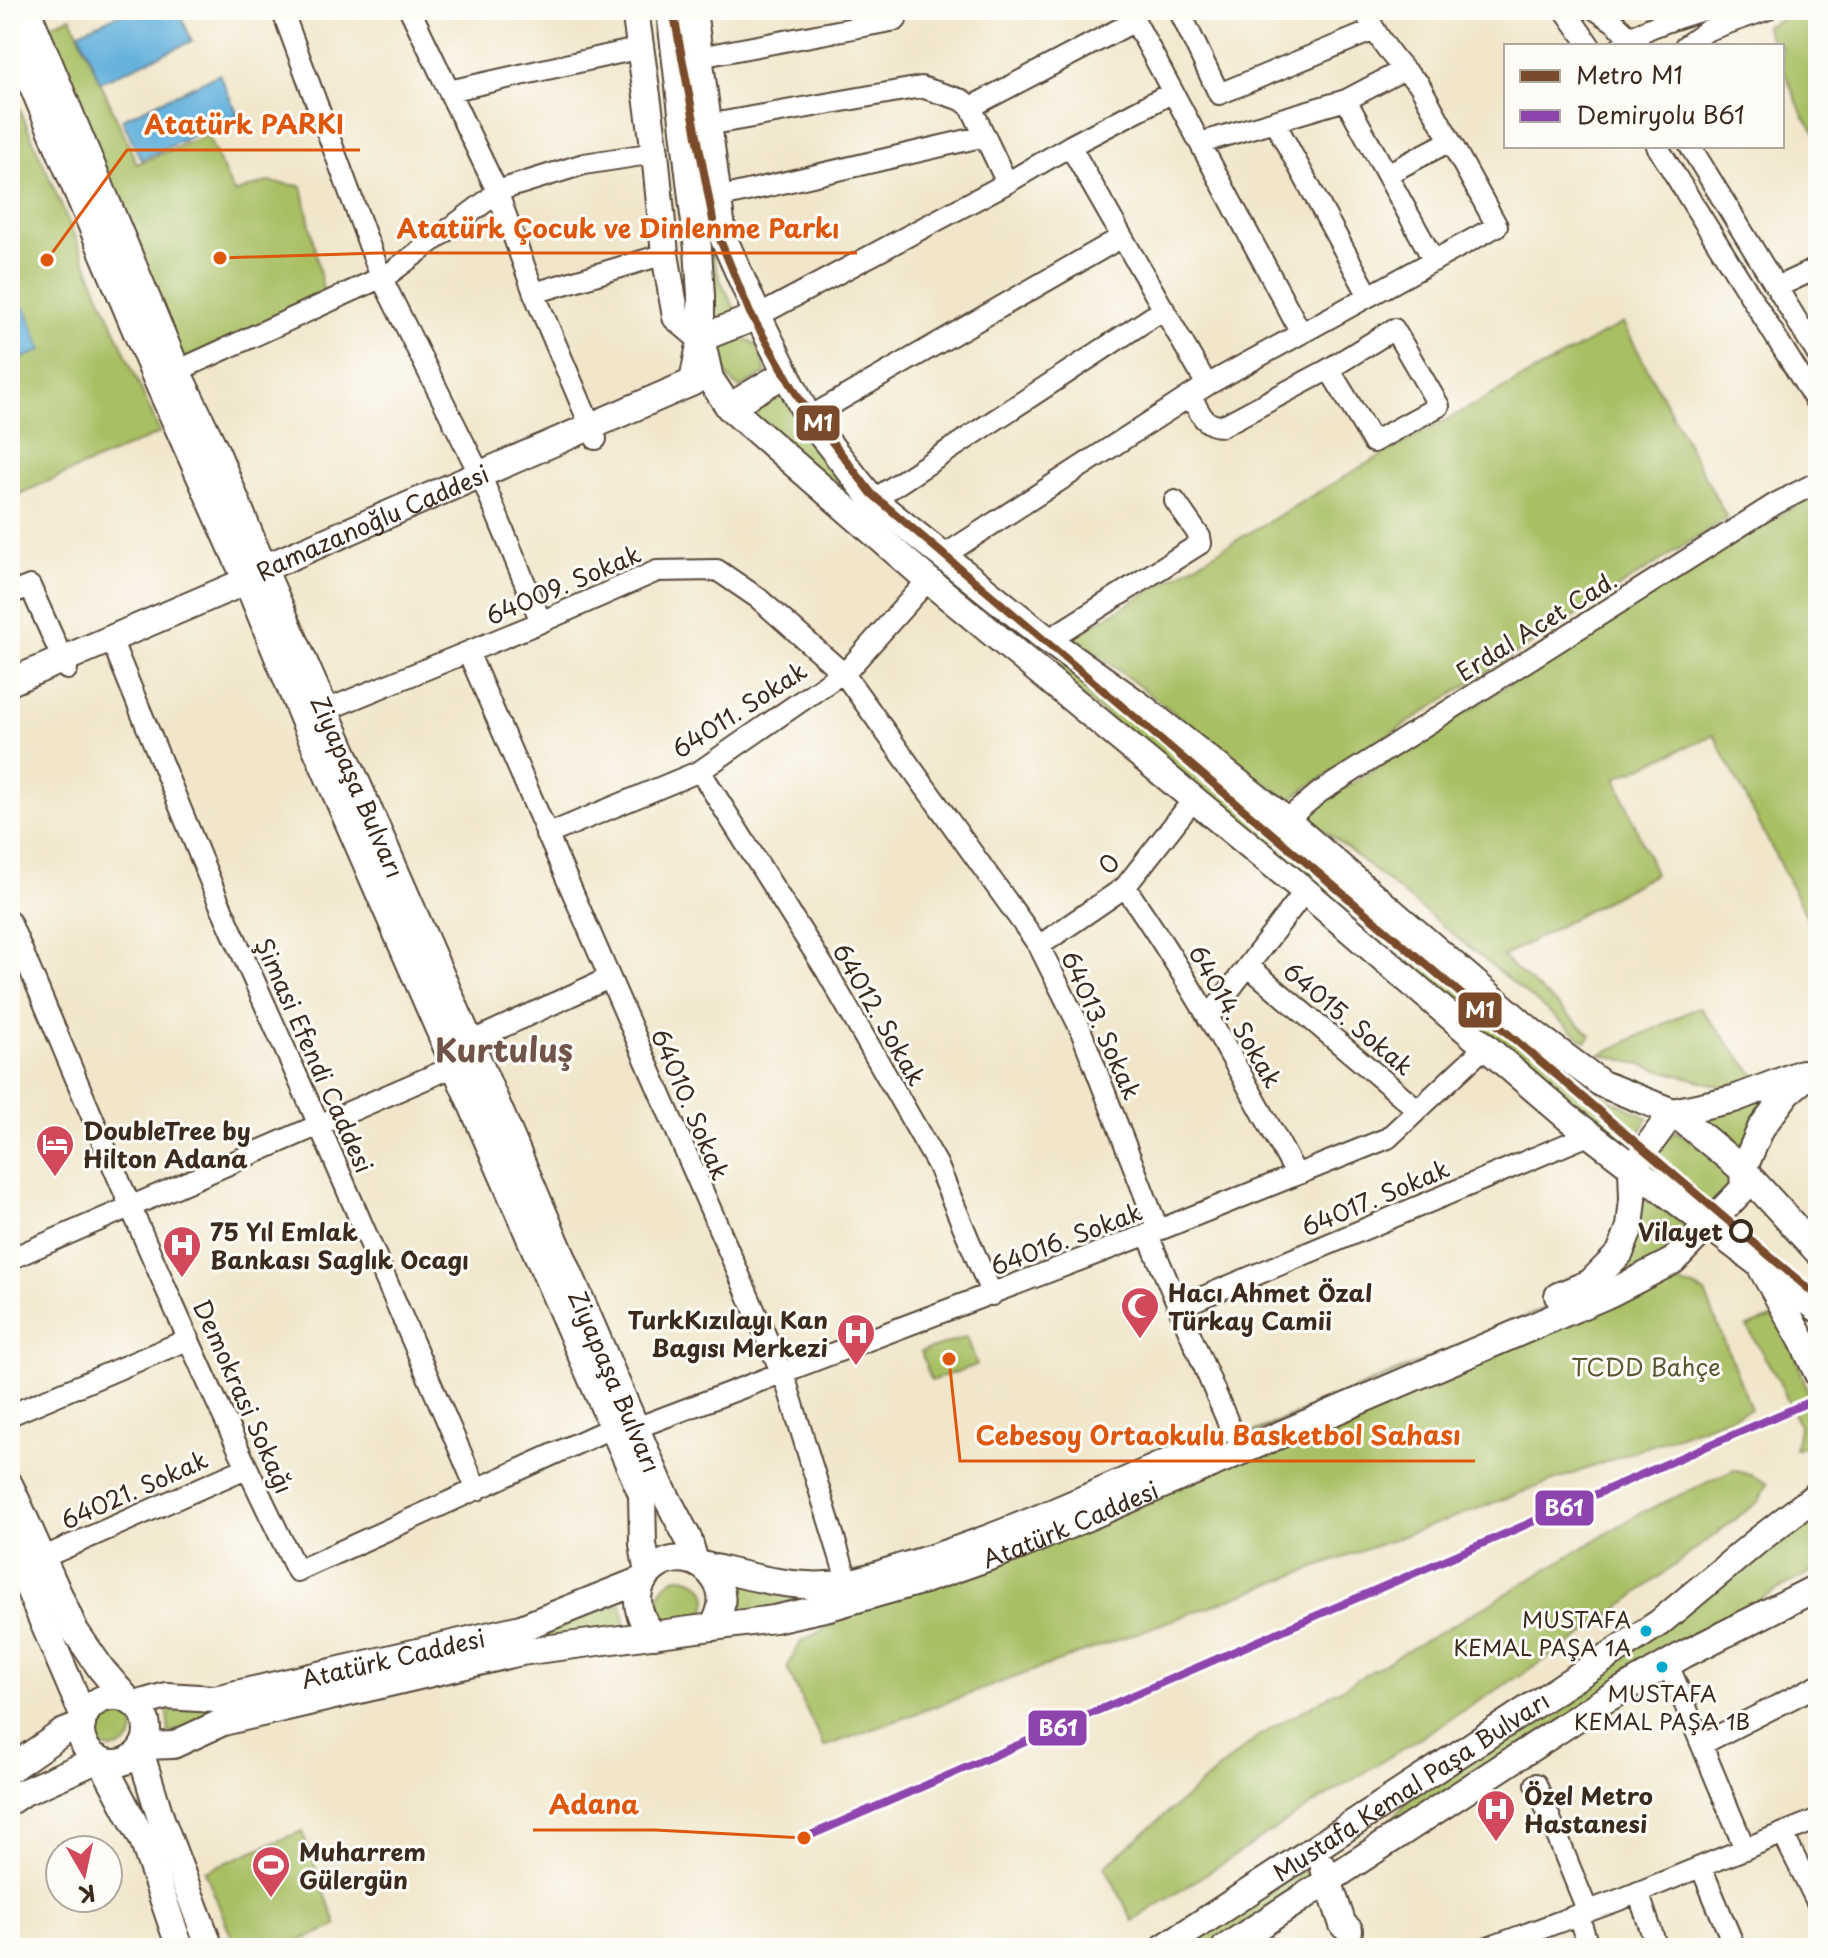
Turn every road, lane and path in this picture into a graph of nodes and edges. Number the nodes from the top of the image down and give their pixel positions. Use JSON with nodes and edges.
{"nodes":[{"id":1,"x":27,"y":10,"type":"edge"},
{"id":2,"x":282,"y":10,"type":"edge"},
{"id":3,"x":410,"y":10,"type":"edge"},
{"id":4,"x":635,"y":10,"type":"edge"},
{"id":5,"x":646,"y":10,"type":"edge"},
{"id":6,"x":670,"y":10,"type":"edge"},
{"id":7,"x":693,"y":10,"type":"edge"},
{"id":8,"x":1179,"y":10,"type":"edge"},
{"id":9,"x":1364,"y":10,"type":"edge"},
{"id":10,"x":1565,"y":10,"type":"edge"},
{"id":11,"x":1596,"y":10,"type":"edge"},
{"id":12,"x":1702,"y":10,"type":"edge"},
{"id":13,"x":1766,"y":10,"type":"edge"},
{"id":14,"x":1135,"y":16,"type":"edge"},
{"id":15,"x":896,"y":20,"type":"dead end"},
{"id":16,"x":1374,"y":30,"type":"junction"},
{"id":17,"x":10,"y":32,"type":"edge"},
{"id":18,"x":1631,"y":43,"type":"edge"},
{"id":19,"x":1589,"y":44,"type":"edge"},
{"id":20,"x":1688,"y":44,"type":"edge"},
{"id":21,"x":641,"y":48,"type":"junction"},
{"id":22,"x":699,"y":57,"type":"junction"},
{"id":23,"x":1403,"y":70,"type":"junction"},
{"id":24,"x":449,"y":91,"type":"junction"},
{"id":25,"x":1173,"y":92,"type":"junction"},
{"id":26,"x":1346,"y":100,"type":"junction"},
{"id":27,"x":971,"y":107,"type":"junction"},
{"id":28,"x":1274,"y":121,"type":"junction"},
{"id":29,"x":707,"y":125,"type":"junction"},
{"id":30,"x":985,"y":136,"type":"junction"},
{"id":31,"x":1450,"y":141,"type":"junction"},
{"id":32,"x":1200,"y":143,"type":"junction"},
{"id":33,"x":1070,"y":146,"type":"junction"},
{"id":34,"x":1658,"y":148,"type":"edge"},
{"id":35,"x":1691,"y":148,"type":"edge"},
{"id":36,"x":655,"y":153,"type":"junction"},
{"id":37,"x":1387,"y":174,"type":"junction"},
{"id":38,"x":1007,"y":183,"type":"junction"},
{"id":39,"x":497,"y":191,"type":"junction"},
{"id":40,"x":717,"y":198,"type":"junction"},
{"id":41,"x":1122,"y":237,"type":"junction"},
{"id":42,"x":665,"y":254,"type":"junction"},
{"id":43,"x":1434,"y":261,"type":"junction"},
{"id":44,"x":1818,"y":268,"type":"edge"},
{"id":45,"x":381,"y":277,"type":"junction"},
{"id":46,"x":1777,"y":287,"type":"junction"},
{"id":47,"x":534,"y":293,"type":"junction"},
{"id":48,"x":1369,"y":296,"type":"junction"},
{"id":49,"x":1164,"y":309,"type":"junction"},
{"id":50,"x":758,"y":316,"type":"junction"},
{"id":51,"x":1301,"y":333,"type":"junction"},
{"id":52,"x":701,"y":338,"type":"junction"},
{"id":53,"x":1818,"y":355,"type":"edge"},
{"id":54,"x":1329,"y":369,"type":"junction"},
{"id":55,"x":177,"y":371,"type":"junction"},
{"id":56,"x":786,"y":373,"type":"junction"},
{"id":57,"x":1199,"y":390,"type":"junction"},
{"id":58,"x":1818,"y":405,"type":"edge"},
{"id":59,"x":729,"y":407,"type":"junction"},
{"id":60,"x":808,"y":418,"type":"junction"},
{"id":61,"x":593,"y":432,"type":"junction"},
{"id":62,"x":483,"y":480,"type":"junction"},
{"id":63,"x":1818,"y":482,"type":"edge"},
{"id":64,"x":873,"y":500,"type":"junction"},
{"id":65,"x":1175,"y":501,"type":"dead end"},
{"id":66,"x":943,"y":556,"type":"junction"},
{"id":67,"x":257,"y":580,"type":"junction"},
{"id":68,"x":928,"y":580,"type":"junction"},
{"id":69,"x":10,"y":594,"type":"edge"},
{"id":70,"x":541,"y":622,"type":"junction"},
{"id":71,"x":1048,"y":640,"type":"junction"},
{"id":72,"x":113,"y":644,"type":"junction"},
{"id":73,"x":468,"y":652,"type":"junction"},
{"id":74,"x":65,"y":664,"type":"junction"},
{"id":75,"x":844,"y":674,"type":"junction"},
{"id":76,"x":10,"y":682,"type":"edge"},
{"id":77,"x":10,"y":693,"type":"edge"},
{"id":78,"x":326,"y":710,"type":"junction"},
{"id":79,"x":700,"y":771,"type":"junction"},
{"id":80,"x":1194,"y":799,"type":"junction"},
{"id":81,"x":1286,"y":820,"type":"junction"},
{"id":82,"x":546,"y":835,"type":"junction"},
{"id":83,"x":1125,"y":887,"type":"junction"},
{"id":84,"x":1305,"y":891,"type":"junction"},
{"id":85,"x":10,"y":922,"type":"edge"},
{"id":86,"x":1039,"y":946,"type":"junction"},
{"id":87,"x":1248,"y":966,"type":"junction"},
{"id":88,"x":609,"y":978,"type":"junction"},
{"id":89,"x":1208,"y":1018,"type":"junction"},
{"id":90,"x":470,"y":1042,"type":"junction"},
{"id":91,"x":1486,"y":1046,"type":"junction"},
{"id":92,"x":455,"y":1066,"type":"junction"},
{"id":93,"x":1815,"y":1074,"type":"edge"},
{"id":94,"x":1417,"y":1109,"type":"junction"},
{"id":95,"x":1673,"y":1112,"type":"junction"},
{"id":96,"x":319,"y":1125,"type":"junction"},
{"id":97,"x":1591,"y":1134,"type":"junction"},
{"id":98,"x":1632,"y":1168,"type":"junction"},
{"id":99,"x":1743,"y":1170,"type":"junction"},
{"id":100,"x":1296,"y":1174,"type":"junction"},
{"id":101,"x":131,"y":1208,"type":"junction"},
{"id":102,"x":1708,"y":1223,"type":"junction"},
{"id":103,"x":1153,"y":1232,"type":"junction"},
{"id":104,"x":1818,"y":1252,"type":"edge"},
{"id":105,"x":10,"y":1259,"type":"edge"},
{"id":106,"x":1758,"y":1262,"type":"junction"},
{"id":107,"x":992,"y":1295,"type":"junction"},
{"id":108,"x":1179,"y":1307,"type":"junction"},
{"id":109,"x":1818,"y":1309,"type":"edge"},
{"id":110,"x":189,"y":1339,"type":"junction"},
{"id":111,"x":1818,"y":1374,"type":"edge"},
{"id":112,"x":781,"y":1375,"type":"junction"},
{"id":113,"x":10,"y":1415,"type":"edge"},
{"id":114,"x":624,"y":1428,"type":"junction"},
{"id":115,"x":1233,"y":1434,"type":"junction"},
{"id":116,"x":246,"y":1468,"type":"junction"},
{"id":117,"x":10,"y":1486,"type":"edge"},
{"id":118,"x":477,"y":1490,"type":"junction"},
{"id":119,"x":1818,"y":1494,"type":"edge"},
{"id":120,"x":10,"y":1545,"type":"edge"},
{"id":121,"x":42,"y":1558,"type":"junction"},
{"id":122,"x":698,"y":1563,"type":"junction"},
{"id":123,"x":646,"y":1577,"type":"junction"},
{"id":124,"x":848,"y":1583,"type":"junction"},
{"id":125,"x":1818,"y":1587,"type":"edge"},
{"id":126,"x":713,"y":1627,"type":"junction"},
{"id":127,"x":654,"y":1635,"type":"junction"},
{"id":128,"x":1674,"y":1660,"type":"junction"},
{"id":129,"x":1818,"y":1685,"type":"edge"},
{"id":130,"x":131,"y":1702,"type":"junction"},
{"id":131,"x":83,"y":1721,"type":"junction"},
{"id":132,"x":1702,"y":1744,"type":"junction"},
{"id":133,"x":141,"y":1748,"type":"junction"},
{"id":134,"x":100,"y":1759,"type":"junction"},
{"id":135,"x":10,"y":1769,"type":"edge"},
{"id":136,"x":1536,"y":1784,"type":"dead end"},
{"id":137,"x":1406,"y":1790,"type":"junction"},
{"id":138,"x":10,"y":1801,"type":"edge"},
{"id":139,"x":1818,"y":1819,"type":"edge"},
{"id":140,"x":1783,"y":1834,"type":"junction"},
{"id":141,"x":1745,"y":1849,"type":"junction"},
{"id":142,"x":1701,"y":1867,"type":"junction"},
{"id":143,"x":1336,"y":1871,"type":"junction"},
{"id":144,"x":1266,"y":1882,"type":"junction"},
{"id":145,"x":1638,"y":1892,"type":"junction"},
{"id":146,"x":1302,"y":1898,"type":"junction"},
{"id":147,"x":1818,"y":1904,"type":"edge"},
{"id":148,"x":1340,"y":1905,"type":"junction"},
{"id":149,"x":1583,"y":1913,"type":"junction"},
{"id":150,"x":1352,"y":1939,"type":"edge"},
{"id":151,"x":1538,"y":1939,"type":"edge"},
{"id":152,"x":180,"y":1948,"type":"edge"},
{"id":153,"x":210,"y":1948,"type":"edge"},
{"id":154,"x":1163,"y":1948,"type":"edge"},
{"id":155,"x":1225,"y":1948,"type":"edge"},
{"id":156,"x":1488,"y":1948,"type":"edge"},
{"id":157,"x":1589,"y":1948,"type":"edge"},
{"id":158,"x":1657,"y":1948,"type":"edge"},
{"id":159,"x":1735,"y":1948,"type":"edge"}],
"edges":[{"from":1,"to":55,"type":"main road","name":"Ziyapaşa Bulvarı"},
{"from":2,"to":45,"type":"street"},
{"from":3,"to":24,"type":"street"},
{"from":4,"to":21,"type":"main road"},
{"from":5,"to":42,"type":"main road"},
{"from":6,"to":52,"type":"main road"},
{"from":7,"to":22,"type":"main road"},
{"from":8,"to":16,"type":"street"},
{"from":9,"to":16,"type":"street"},
{"from":10,"to":19,"type":"street"},
{"from":11,"to":18,"type":"street"},
{"from":12,"to":18,"type":"street"},
{"from":13,"to":20,"type":"street"},
{"from":14,"to":25,"type":"street"},
{"from":14,"to":27,"type":"street"},
{"from":15,"to":22,"type":"street"},
{"from":16,"to":23,"type":"street"},
{"from":17,"to":67,"type":"main road","name":"Ziyapaşa Bulvarı"},
{"from":21,"to":24,"type":"street"},
{"from":21,"to":36,"type":"main road"},
{"from":22,"to":29,"type":"main road"},
{"from":23,"to":26,"type":"street"},
{"from":23,"to":31,"type":"street"},
{"from":24,"to":39,"type":"street"},
{"from":25,"to":32,"type":"street"},
{"from":25,"to":33,"type":"street"},
{"from":26,"to":28,"type":"street"},
{"from":26,"to":37,"type":"street"},
{"from":27,"to":29,"type":"street"},
{"from":27,"to":30,"type":"street"},
{"from":28,"to":32,"type":"street"},
{"from":28,"to":48,"type":"street"},
{"from":29,"to":40,"type":"main road"},
{"from":30,"to":38,"type":"street"},
{"from":30,"to":40,"type":"street"},
{"from":31,"to":37,"type":"street"},
{"from":31,"to":43,"type":"street"},
{"from":32,"to":51,"type":"street"},
{"from":33,"to":38,"type":"street"},
{"from":33,"to":41,"type":"street"},
{"from":34,"to":58,"type":"street"},
{"from":35,"to":46,"type":"street"},
{"from":36,"to":39,"type":"street"},
{"from":36,"to":42,"type":"main road"},
{"from":37,"to":43,"type":"street"},
{"from":38,"to":50,"type":"street"},
{"from":39,"to":45,"type":"street"},
{"from":39,"to":47,"type":"street"},
{"from":40,"to":50,"type":"main road"},
{"from":41,"to":49,"type":"street"},
{"from":41,"to":60,"type":"street"},
{"from":42,"to":47,"type":"street"},
{"from":42,"to":52,"type":"main road"},
{"from":43,"to":48,"type":"street"},
{"from":44,"to":46,"type":"street"},
{"from":45,"to":55,"type":"street"},
{"from":45,"to":62,"type":"street"},
{"from":46,"to":53,"type":"street"},
{"from":47,"to":61,"type":"street"},
{"from":48,"to":51,"type":"street"},
{"from":49,"to":57,"type":"street"},
{"from":49,"to":64,"type":"street"},
{"from":50,"to":52,"type":"main road"},
{"from":50,"to":56,"type":"main road"},
{"from":51,"to":57,"type":"street"},
{"from":52,"to":59,"type":"main road"},
{"from":52,"to":61,"type":"main road","name":"Ramazanoğlu Caddesi"},
{"from":54,"to":54,"type":"street"},
{"from":54,"to":57,"type":"street"},
{"from":55,"to":67,"type":"main road","name":"Ziyapaşa Bulvarı"},
{"from":56,"to":59,"type":"main road"},
{"from":56,"to":60,"type":"main road"},
{"from":57,"to":66,"type":"street"},
{"from":59,"to":61,"type":"main road","name":"Ramazanoğlu Caddesi"},
{"from":59,"to":68,"type":"main road"},
{"from":60,"to":64,"type":"main road"},
{"from":61,"to":62,"type":"main road","name":"Ramazanoğlu Caddesi"},
{"from":62,"to":67,"type":"main road","name":"Ramazanoğlu Caddesi"},
{"from":62,"to":70,"type":"street"},
{"from":63,"to":81,"type":"street","name":"Erdal Acet Cad."},
{"from":64,"to":66,"type":"main road"},
{"from":65,"to":71,"type":"street"},
{"from":66,"to":71,"type":"main road"},
{"from":67,"to":72,"type":"main road","name":"Ramazanoğlu Caddesi"},
{"from":67,"to":78,"type":"main road","name":"Ziyapaşa Bulvarı"},
{"from":67,"to":92,"type":"main road","name":"Ziyapaşa Bulvarı"},
{"from":68,"to":75,"type":"street","name":"64011. Sokak"},
{"from":68,"to":80,"type":"main road"},
{"from":69,"to":74,"type":"street"},
{"from":70,"to":73,"type":"street","name":"64009. Sokak"},
{"from":70,"to":75,"type":"street","name":"64009. Sokak"},
{"from":71,"to":81,"type":"main road"},
{"from":72,"to":74,"type":"main road","name":"Ramazanoğlu Caddesi"},
{"from":72,"to":96,"type":"street","name":"Şimasi Efendi Caddesi"},
{"from":73,"to":78,"type":"street","name":"64009. Sokak"},
{"from":73,"to":82,"type":"street","name":"64010. Sokak"},
{"from":74,"to":76,"type":"main road","name":"Ramazanoğlu Caddesi"},
{"from":74,"to":77,"type":"main road","name":"Ramazanoğlu Caddesi"},
{"from":75,"to":79,"type":"street","name":"64011. Sokak"},
{"from":75,"to":86,"type":"street","name":"64013. Sokak"},
{"from":78,"to":90,"type":"main road","name":"Ziyapaşa Bulvarı"},
{"from":79,"to":82,"type":"street","name":"64011. Sokak"},
{"from":79,"to":107,"type":"street","name":"64012. Sokak"},
{"from":80,"to":83,"type":"street","name":"0"},
{"from":80,"to":84,"type":"main road"},
{"from":81,"to":95,"type":"main road"},
{"from":82,"to":88,"type":"street","name":"64010. Sokak"},
{"from":83,"to":86,"type":"street","name":"0"},
{"from":83,"to":89,"type":"street","name":"64014. Sokak"},
{"from":84,"to":87,"type":"street"},
{"from":84,"to":91,"type":"main road"},
{"from":85,"to":101,"type":"street","name":"Demokrasi Sokağı"},
{"from":86,"to":103,"type":"street","name":"64013. Sokak"},
{"from":87,"to":89,"type":"street"},
{"from":87,"to":94,"type":"street","name":"64015. Sokak"},
{"from":88,"to":90,"type":"street"},
{"from":88,"to":112,"type":"street","name":"64010. Sokak"},
{"from":89,"to":100,"type":"street","name":"64014. Sokak"},
{"from":90,"to":114,"type":"main road","name":"Ziyapaşa Bulvarı"},
{"from":91,"to":94,"type":"street","name":"64016. Sokak"},
{"from":91,"to":97,"type":"main road"},
{"from":92,"to":96,"type":"street"},
{"from":92,"to":114,"type":"main road","name":"Ziyapaşa Bulvarı"},
{"from":93,"to":95,"type":"main road"},
{"from":93,"to":99,"type":"main road","name":"Atatürk Caddesi"},
{"from":94,"to":100,"type":"street","name":"64016. Sokak"},
{"from":95,"to":98,"type":"main road"},
{"from":95,"to":99,"type":"main road"},
{"from":96,"to":101,"type":"street"},
{"from":96,"to":118,"type":"street","name":"Şimasi Efendi Caddesi"},
{"from":97,"to":98,"type":"main road"},
{"from":97,"to":108,"type":"street","name":"64017. Sokak"},
{"from":98,"to":102,"type":"main road"},
{"from":98,"to":115,"type":"main road","name":"Atatürk Caddesi"},
{"from":99,"to":102,"type":"main road","name":"Atatürk Caddesi"},
{"from":99,"to":104,"type":"main road"},
{"from":100,"to":103,"type":"street","name":"64016. Sokak"},
{"from":101,"to":105,"type":"street"},
{"from":101,"to":110,"type":"street","name":"Demokrasi Sokağı"},
{"from":102,"to":106,"type":"main road"},
{"from":102,"to":126,"type":"main road","name":"Atatürk Caddesi"},
{"from":103,"to":107,"type":"street","name":"64016. Sokak"},
{"from":103,"to":108,"type":"street","name":"64013. Sokak"},
{"from":106,"to":109,"type":"main road"},
{"from":106,"to":111,"type":"main road"},
{"from":107,"to":112,"type":"street","name":"64016. Sokak"},
{"from":108,"to":115,"type":"street","name":"64013. Sokak"},
{"from":110,"to":113,"type":"street"},
{"from":110,"to":116,"type":"street","name":"Demokrasi Sokağı"},
{"from":112,"to":114,"type":"street","name":"64016. Sokak"},
{"from":112,"to":124,"type":"street","name":"64010. Sokak"},
{"from":114,"to":118,"type":"street","name":"Demokrasi Sokağı"},
{"from":114,"to":122,"type":"main road","name":"Ziyapaşa Bulvarı"},
{"from":114,"to":123,"type":"main road","name":"Ziyapaşa Bulvarı"},
{"from":115,"to":124,"type":"main road","name":"Atatürk Caddesi"},
{"from":116,"to":118,"type":"street","name":"Demokrasi Sokağı"},
{"from":116,"to":121,"type":"street","name":"64021. Sokak"},
{"from":117,"to":121,"type":"main road"},
{"from":119,"to":137,"type":"main road","name":"Mustafa Kemal Paşa Bulvarı"},
{"from":120,"to":131,"type":"main road"},
{"from":121,"to":130,"type":"main road"},
{"from":122,"to":123,"type":"main road"},
{"from":122,"to":124,"type":"main road","name":"Atatürk Caddesi"},
{"from":122,"to":126,"type":"main road"},
{"from":123,"to":127,"type":"main road"},
{"from":123,"to":130,"type":"main road","name":"Atatürk Caddesi"},
{"from":125,"to":128,"type":"main road","name":"Mustafa Kemal Paşa Bulvarı"},
{"from":126,"to":127,"type":"main road"},
{"from":127,"to":133,"type":"main road","name":"Atatürk Caddesi"},
{"from":128,"to":132,"type":"street"},
{"from":128,"to":143,"type":"main road","name":"Mustafa Kemal Paşa Bulvarı"},
{"from":129,"to":132,"type":"street"},
{"from":130,"to":131,"type":"main road"},
{"from":130,"to":133,"type":"main road"},
{"from":131,"to":134,"type":"main road"},
{"from":131,"to":135,"type":"main road"},
{"from":132,"to":141,"type":"street"},
{"from":133,"to":134,"type":"main road"},
{"from":133,"to":153,"type":"main road"},
{"from":134,"to":138,"type":"main road"},
{"from":134,"to":152,"type":"main road"},
{"from":136,"to":149,"type":"street"},
{"from":137,"to":143,"type":"main road"},
{"from":137,"to":144,"type":"main road","name":"Mustafa Kemal Paşa Bulvarı"},
{"from":139,"to":140,"type":"street"},
{"from":140,"to":141,"type":"street"},
{"from":140,"to":147,"type":"street"},
{"from":141,"to":142,"type":"street"},
{"from":142,"to":145,"type":"street"},
{"from":142,"to":159,"type":"street"},
{"from":143,"to":144,"type":"main road"},
{"from":143,"to":146,"type":"main road","name":"Mustafa Kemal Paşa Bulvarı"},
{"from":143,"to":148,"type":"main road"},
{"from":144,"to":154,"type":"main road","name":"Mustafa Kemal Paşa Bulvarı"},
{"from":145,"to":149,"type":"street"},
{"from":145,"to":158,"type":"street"},
{"from":146,"to":148,"type":"main road"},
{"from":146,"to":155,"type":"main road","name":"Mustafa Kemal Paşa Bulvarı"},
{"from":148,"to":150,"type":"main road"},
{"from":149,"to":151,"type":"street"},
{"from":149,"to":157,"type":"street"},
{"from":151,"to":156,"type":"street"}]}
